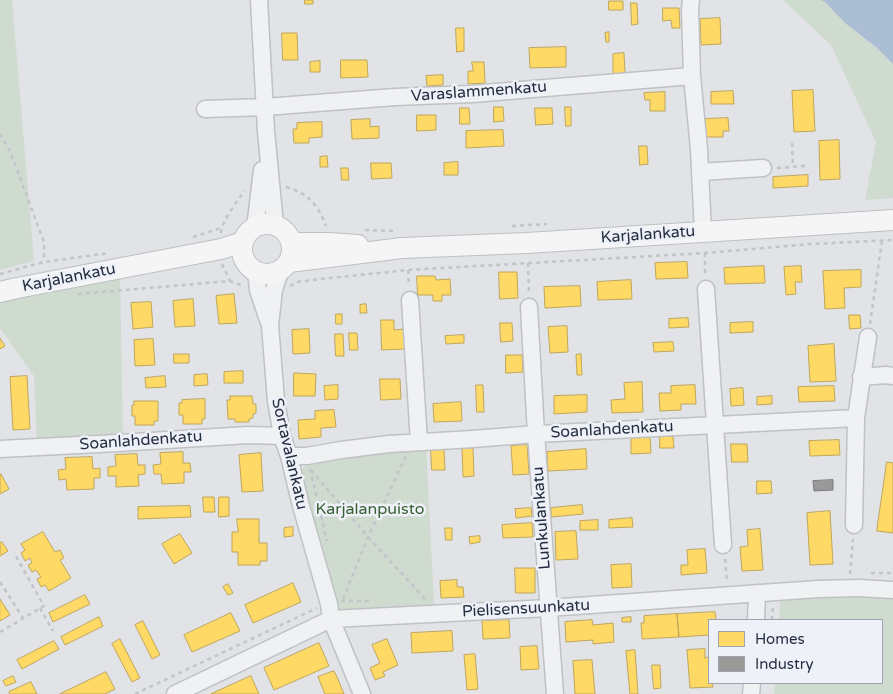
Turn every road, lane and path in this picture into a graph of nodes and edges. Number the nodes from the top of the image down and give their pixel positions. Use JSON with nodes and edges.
{"nodes":[{"id":1,"x":260,"y":0,"type":"edge"},
{"id":2,"x":691,"y":0,"type":"edge"},
{"id":3,"x":692,"y":76,"type":"junction"},
{"id":4,"x":265,"y":107,"type":"junction"},
{"id":5,"x":205,"y":109,"type":"dead end"},
{"id":6,"x":0,"y":134,"type":"edge"},
{"id":7,"x":792,"y":143,"type":"dead end"},
{"id":8,"x":805,"y":166,"type":"dead end"},
{"id":9,"x":793,"y":167,"type":"junction"},
{"id":10,"x":763,"y":168,"type":"joint"},
{"id":11,"x":700,"y":172,"type":"junction"},
{"id":12,"x":266,"y":183,"type":"junction"},
{"id":13,"x":893,"y":220,"type":"edge"},
{"id":14,"x":550,"y":224,"type":"dead end"},
{"id":15,"x":275,"y":225,"type":"junction"},
{"id":16,"x":512,"y":226,"type":"dead end"},
{"id":17,"x":326,"y":228,"type":"dead end"},
{"id":18,"x":358,"y":229,"type":"dead end"},
{"id":19,"x":703,"y":232,"type":"junction"},
{"id":20,"x":249,"y":235,"type":"junction"},
{"id":21,"x":188,"y":238,"type":"dead end"},
{"id":22,"x":404,"y":240,"type":"junction"},
{"id":23,"x":893,"y":240,"type":"edge"},
{"id":24,"x":882,"y":241,"type":"junction"},
{"id":25,"x":109,"y":252,"type":"dead end"},
{"id":26,"x":705,"y":253,"type":"junction"},
{"id":27,"x":44,"y":262,"type":"junction"},
{"id":28,"x":528,"y":263,"type":"junction"},
{"id":29,"x":138,"y":264,"type":"junction"},
{"id":30,"x":284,"y":266,"type":"junction"},
{"id":31,"x":0,"y":274,"type":"edge"},
{"id":32,"x":253,"y":275,"type":"junction"},
{"id":33,"x":706,"y":289,"type":"joint"},
{"id":34,"x":0,"y":292,"type":"edge"},
{"id":35,"x":75,"y":294,"type":"dead end"},
{"id":36,"x":410,"y":300,"type":"dead end"},
{"id":37,"x":529,"y":307,"type":"joint"},
{"id":38,"x":270,"y":325,"type":"junction"},
{"id":39,"x":868,"y":338,"type":"joint"},
{"id":40,"x":893,"y":376,"type":"edge"},
{"id":41,"x":861,"y":377,"type":"junction"},
{"id":42,"x":856,"y":418,"type":"junction"},
{"id":43,"x":716,"y":425,"type":"junction"},
{"id":44,"x":536,"y":434,"type":"junction"},
{"id":45,"x":282,"y":436,"type":"junction"},
{"id":46,"x":419,"y":442,"type":"junction"},
{"id":47,"x":0,"y":449,"type":"edge"},
{"id":48,"x":288,"y":456,"type":"junction"},
{"id":49,"x":854,"y":524,"type":"joint"},
{"id":50,"x":368,"y":537,"type":"junction"},
{"id":51,"x":328,"y":544,"type":"dead end"},
{"id":52,"x":723,"y":545,"type":"joint"},
{"id":53,"x":14,"y":553,"type":"dead end"},
{"id":54,"x":850,"y":575,"type":"dead end"},
{"id":55,"x":0,"y":582,"type":"edge"},
{"id":56,"x":728,"y":588,"type":"dead end"},
{"id":57,"x":893,"y":590,"type":"edge"},
{"id":58,"x":340,"y":591,"type":"dead end"},
{"id":59,"x":757,"y":593,"type":"junction"},
{"id":60,"x":433,"y":607,"type":"dead end"},
{"id":61,"x":40,"y":608,"type":"junction"},
{"id":62,"x":548,"y":608,"type":"junction"},
{"id":63,"x":23,"y":618,"type":"junction"},
{"id":64,"x":331,"y":619,"type":"junction"},
{"id":65,"x":756,"y":619,"type":"edge"},
{"id":66,"x":53,"y":631,"type":"dead end"},
{"id":67,"x":0,"y":632,"type":"edge"},
{"id":68,"x":175,"y":694,"type":"edge"},
{"id":69,"x":362,"y":694,"type":"edge"},
{"id":70,"x":555,"y":694,"type":"edge"}],
"edges":[{"from":1,"to":4,"type":"street"},
{"from":2,"to":3,"type":"street"},
{"from":3,"to":4,"type":"street","name":"Varaslammenkatu"},
{"from":3,"to":11,"type":"street"},
{"from":4,"to":5,"type":"street","name":"Varaslammenkatu"},
{"from":4,"to":12,"type":"street"},
{"from":6,"to":27,"type":"path"},
{"from":7,"to":9,"type":"path"},
{"from":8,"to":9,"type":"path"},
{"from":9,"to":10,"type":"path"},
{"from":10,"to":11,"type":"street"},
{"from":11,"to":19,"type":"street"},
{"from":12,"to":15,"type":"street"},
{"from":12,"to":17,"type":"path"},
{"from":12,"to":20,"type":"street"},
{"from":12,"to":21,"type":"path"},
{"from":13,"to":19,"type":"main road","name":"Karjalankatu"},
{"from":14,"to":16,"type":"path"},
{"from":15,"to":20,"type":"main road"},
{"from":15,"to":30,"type":"main road"},
{"from":18,"to":22,"type":"path"},
{"from":19,"to":22,"type":"main road","name":"Karjalankatu"},
{"from":20,"to":29,"type":"main road","name":"Karjalankatu"},
{"from":20,"to":32,"type":"main road"},
{"from":22,"to":30,"type":"main road","name":"Karjalankatu"},
{"from":23,"to":24,"type":"path"},
{"from":24,"to":26,"type":"path"},
{"from":24,"to":39,"type":"path"},
{"from":25,"to":27,"type":"path"},
{"from":26,"to":28,"type":"path"},
{"from":26,"to":33,"type":"path"},
{"from":27,"to":31,"type":"path"},
{"from":28,"to":30,"type":"path"},
{"from":28,"to":37,"type":"path"},
{"from":29,"to":32,"type":"main road","name":"Karjalankatu"},
{"from":29,"to":34,"type":"main road","name":"Karjalankatu"},
{"from":30,"to":32,"type":"main road"},
{"from":30,"to":38,"type":"street","name":"Sortavalankatu"},
{"from":32,"to":35,"type":"path"},
{"from":32,"to":38,"type":"street","name":"Sortavalankatu"},
{"from":33,"to":43,"type":"street"},
{"from":36,"to":46,"type":"street"},
{"from":37,"to":44,"type":"street","name":"Lunkulankatu"},
{"from":38,"to":45,"type":"street","name":"Sortavalankatu"},
{"from":39,"to":41,"type":"street"},
{"from":40,"to":41,"type":"street"},
{"from":41,"to":42,"type":"street"},
{"from":42,"to":43,"type":"street","name":"Soanlahdenkatu"},
{"from":42,"to":49,"type":"street"},
{"from":43,"to":44,"type":"street","name":"Soanlahdenkatu"},
{"from":43,"to":52,"type":"street"},
{"from":44,"to":46,"type":"street","name":"Soanlahdenkatu"},
{"from":44,"to":62,"type":"street","name":"Lunkulankatu"},
{"from":45,"to":47,"type":"street","name":"Soanlahdenkatu"},
{"from":45,"to":48,"type":"street","name":"Sortavalankatu"},
{"from":46,"to":48,"type":"street","name":"Soanlahdenkatu"},
{"from":46,"to":50,"type":"path"},
{"from":48,"to":64,"type":"street","name":"Sortavalankatu"},
{"from":49,"to":54,"type":"path"},
{"from":50,"to":51,"type":"path"},
{"from":50,"to":58,"type":"path"},
{"from":50,"to":60,"type":"path"},
{"from":52,"to":56,"type":"path"},
{"from":53,"to":61,"type":"path"},
{"from":55,"to":63,"type":"path"},
{"from":57,"to":59,"type":"street","name":"Pielisensuunkatu"},
{"from":59,"to":62,"type":"street","name":"Pielisensuunkatu"},
{"from":59,"to":65,"type":"street"},
{"from":61,"to":63,"type":"path"},
{"from":61,"to":66,"type":"path"},
{"from":62,"to":64,"type":"street","name":"Pielisensuunkatu"},
{"from":62,"to":70,"type":"street","name":"Lunkulankatu"},
{"from":63,"to":67,"type":"path"},
{"from":64,"to":68,"type":"street","name":"Pielisensuunkatu"},
{"from":64,"to":69,"type":"street","name":"Sortavalankatu"}]}
